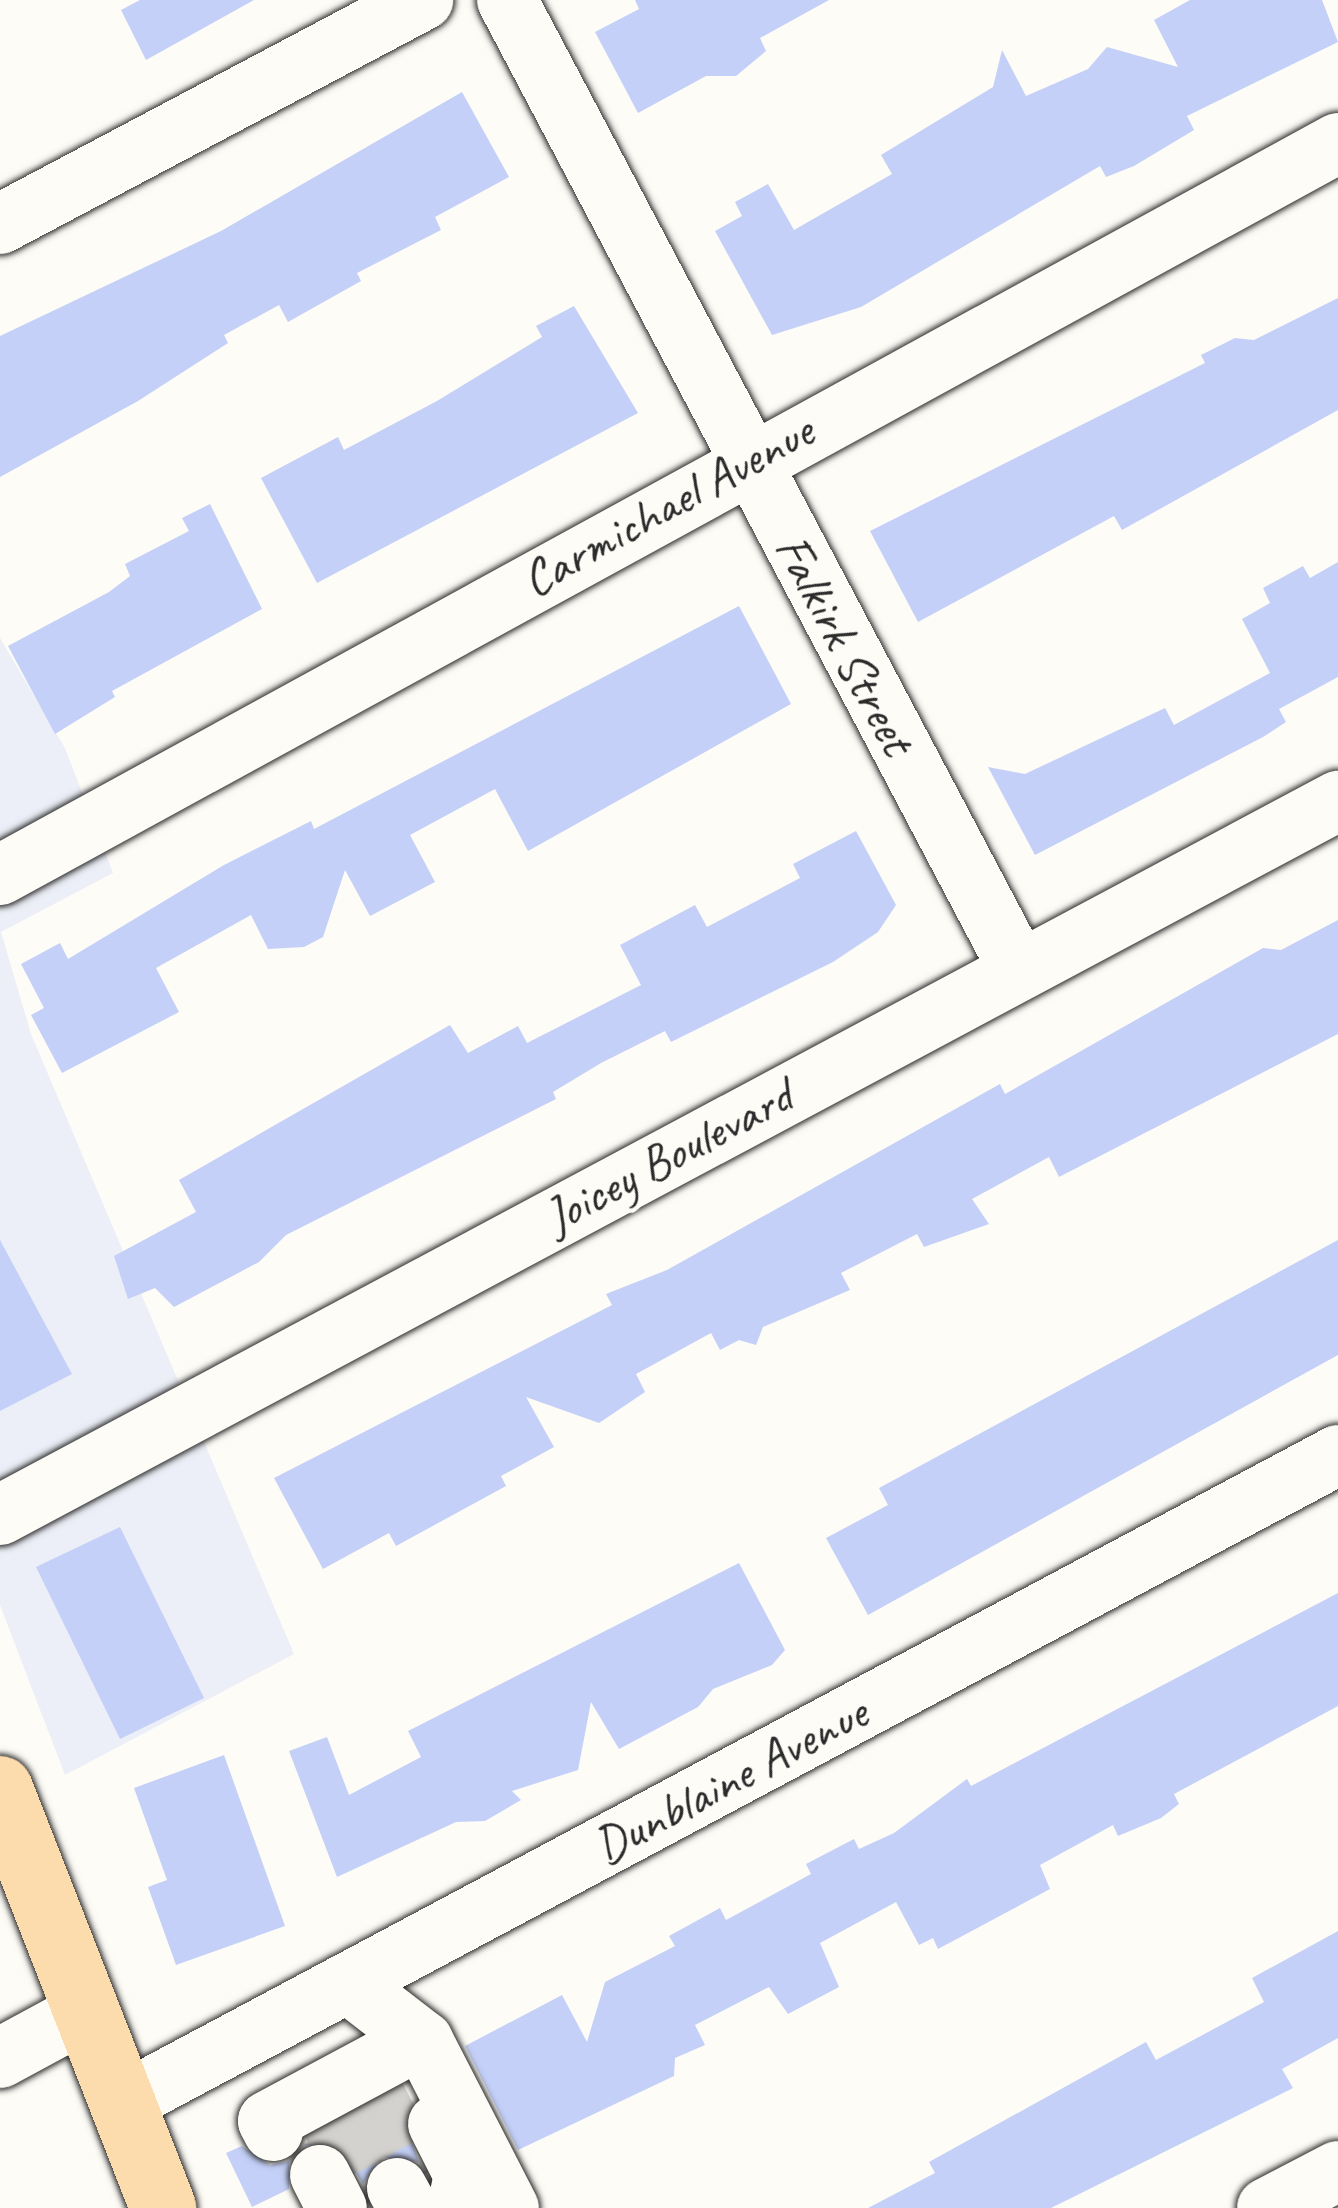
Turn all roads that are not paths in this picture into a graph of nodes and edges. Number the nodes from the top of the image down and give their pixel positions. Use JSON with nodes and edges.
{"nodes":[{"id":1,"x":423,"y":0,"type":"edge"},
{"id":2,"x":507,"y":0,"type":"edge"},
{"id":3,"x":1338,"y":142,"type":"edge"},
{"id":4,"x":0,"y":224,"type":"edge"},
{"id":5,"x":747,"y":459,"type":"junction"},
{"id":6,"x":1338,"y":801,"type":"edge"},
{"id":7,"x":0,"y":875,"type":"edge"},
{"id":8,"x":1018,"y":968,"type":"junction"},
{"id":9,"x":1338,"y":1455,"type":"edge"},
{"id":10,"x":0,"y":1515,"type":"edge"},
{"id":11,"x":0,"y":1790,"type":"edge"},
{"id":12,"x":336,"y":1990,"type":"junction"},
{"id":13,"x":85,"y":2012,"type":"junction"},
{"id":14,"x":0,"y":2058,"type":"edge"},
{"id":15,"x":122,"y":2103,"type":"junction"},
{"id":16,"x":355,"y":2150,"type":"tunnel mouth"},
{"id":17,"x":1338,"y":2171,"type":"edge"},
{"id":18,"x":163,"y":2208,"type":"edge"},
{"id":19,"x":509,"y":2208,"type":"edge"},
{"id":20,"x":1268,"y":2208,"type":"edge"}],
"edges":[{"from":1,"to":4,"type":"street"},
{"from":2,"to":5,"type":"street","name":"Falkirk Street"},
{"from":3,"to":5,"type":"street","name":"Carmichael Avenue"},
{"from":5,"to":7,"type":"street","name":"Carmichael Avenue"},
{"from":5,"to":8,"type":"street","name":"Falkirk Street"},
{"from":6,"to":8,"type":"street","name":"Joicey Boulevard"},
{"from":8,"to":10,"type":"street","name":"Joicey Boulevard"},
{"from":9,"to":12,"type":"street","name":"Dunblaine Avenue"},
{"from":11,"to":13,"type":"main road"},
{"from":12,"to":15,"type":"street","name":"Dunblaine Avenue"},
{"from":12,"to":16,"type":"street"},
{"from":12,"to":19,"type":"street"},
{"from":13,"to":14,"type":"street"},
{"from":13,"to":15,"type":"main road"},
{"from":15,"to":18,"type":"main road"},
{"from":17,"to":20,"type":"street"}]}
